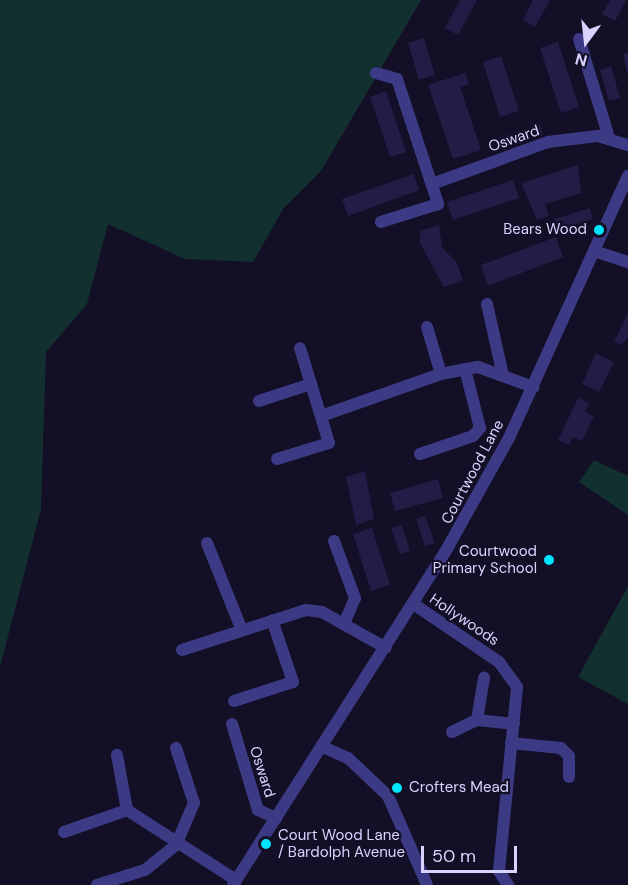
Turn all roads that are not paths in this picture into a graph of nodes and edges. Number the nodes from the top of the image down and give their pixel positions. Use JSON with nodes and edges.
{"nodes":[{"id":1,"x":579,"y":39,"type":"dead end"},
{"id":2,"x":376,"y":73,"type":"dead end"},
{"id":3,"x":609,"y":138,"type":"junction"},
{"id":4,"x":628,"y":145,"type":"edge"},
{"id":5,"x":628,"y":176,"type":"edge"},
{"id":6,"x":432,"y":184,"type":"junction"},
{"id":7,"x":381,"y":222,"type":"dead end"},
{"id":8,"x":597,"y":252,"type":"junction"},
{"id":9,"x":628,"y":262,"type":"edge"},
{"id":10,"x":488,"y":304,"type":"dead end"},
{"id":11,"x":427,"y":327,"type":"dead end"},
{"id":12,"x":300,"y":348,"type":"dead end"},
{"id":13,"x":465,"y":369,"type":"junction"},
{"id":14,"x":502,"y":371,"type":"junction"},
{"id":15,"x":441,"y":374,"type":"junction"},
{"id":16,"x":311,"y":384,"type":"junction"},
{"id":17,"x":533,"y":387,"type":"junction"},
{"id":18,"x":259,"y":401,"type":"dead end"},
{"id":19,"x":321,"y":417,"type":"junction"},
{"id":20,"x":420,"y":454,"type":"dead end"},
{"id":21,"x":277,"y":459,"type":"dead end"},
{"id":22,"x":334,"y":541,"type":"dead end"},
{"id":23,"x":207,"y":543,"type":"dead end"},
{"id":24,"x":415,"y":605,"type":"junction"},
{"id":25,"x":272,"y":620,"type":"junction"},
{"id":26,"x":344,"y":624,"type":"junction"},
{"id":27,"x":242,"y":628,"type":"junction"},
{"id":28,"x":386,"y":648,"type":"junction"},
{"id":29,"x":182,"y":650,"type":"dead end"},
{"id":30,"x":484,"y":678,"type":"dead end"},
{"id":31,"x":234,"y":701,"type":"dead end"},
{"id":32,"x":477,"y":720,"type":"junction"},
{"id":33,"x":232,"y":724,"type":"dead end"},
{"id":34,"x":514,"y":724,"type":"junction"},
{"id":35,"x":452,"y":732,"type":"dead end"},
{"id":36,"x":510,"y":743,"type":"junction"},
{"id":37,"x":323,"y":747,"type":"junction"},
{"id":38,"x":176,"y":748,"type":"dead end"},
{"id":39,"x":117,"y":755,"type":"dead end"},
{"id":40,"x":568,"y":777,"type":"dead end"},
{"id":41,"x":127,"y":810,"type":"junction"},
{"id":42,"x":276,"y":819,"type":"junction"},
{"id":43,"x":64,"y":832,"type":"dead end"},
{"id":44,"x":176,"y":844,"type":"junction"},
{"id":45,"x":234,"y":883,"type":"edge"},
{"id":46,"x":97,"y":885,"type":"edge"},
{"id":47,"x":427,"y":885,"type":"edge"},
{"id":48,"x":508,"y":885,"type":"edge"}],
"edges":[{"from":1,"to":3,"type":"street"},
{"from":2,"to":6,"type":"street"},
{"from":3,"to":4,"type":"street","name":"Osward"},
{"from":3,"to":6,"type":"street","name":"Osward"},
{"from":5,"to":8,"type":"street","name":"Courtwood Lane"},
{"from":6,"to":7,"type":"street"},
{"from":8,"to":9,"type":"street"},
{"from":8,"to":17,"type":"street","name":"Courtwood Lane"},
{"from":10,"to":14,"type":"street"},
{"from":11,"to":15,"type":"street"},
{"from":12,"to":16,"type":"street"},
{"from":13,"to":14,"type":"street"},
{"from":13,"to":15,"type":"street"},
{"from":13,"to":20,"type":"street"},
{"from":14,"to":17,"type":"street"},
{"from":15,"to":19,"type":"street"},
{"from":16,"to":18,"type":"street"},
{"from":16,"to":19,"type":"street"},
{"from":17,"to":24,"type":"street","name":"Courtwood Lane"},
{"from":19,"to":21,"type":"street"},
{"from":22,"to":26,"type":"street"},
{"from":23,"to":27,"type":"street"},
{"from":24,"to":28,"type":"street","name":"Courtwood Lane"},
{"from":24,"to":34,"type":"street","name":"Hollywoods"},
{"from":25,"to":26,"type":"street"},
{"from":25,"to":27,"type":"street"},
{"from":25,"to":31,"type":"street"},
{"from":26,"to":28,"type":"street"},
{"from":27,"to":29,"type":"street"},
{"from":28,"to":37,"type":"street","name":"Courtwood Lane"},
{"from":30,"to":32,"type":"street"},
{"from":32,"to":34,"type":"street"},
{"from":32,"to":35,"type":"street"},
{"from":33,"to":42,"type":"street","name":"Osward"},
{"from":34,"to":36,"type":"street","name":"Hollywoods"},
{"from":36,"to":40,"type":"street"},
{"from":36,"to":48,"type":"street","name":"Hollywoods"},
{"from":37,"to":42,"type":"street","name":"Courtwood Lane"},
{"from":37,"to":47,"type":"street"},
{"from":38,"to":44,"type":"street"},
{"from":39,"to":41,"type":"street"},
{"from":41,"to":43,"type":"street"},
{"from":41,"to":44,"type":"street"},
{"from":42,"to":45,"type":"street","name":"Courtwood Lane"},
{"from":44,"to":45,"type":"street"},
{"from":44,"to":46,"type":"street"}]}
